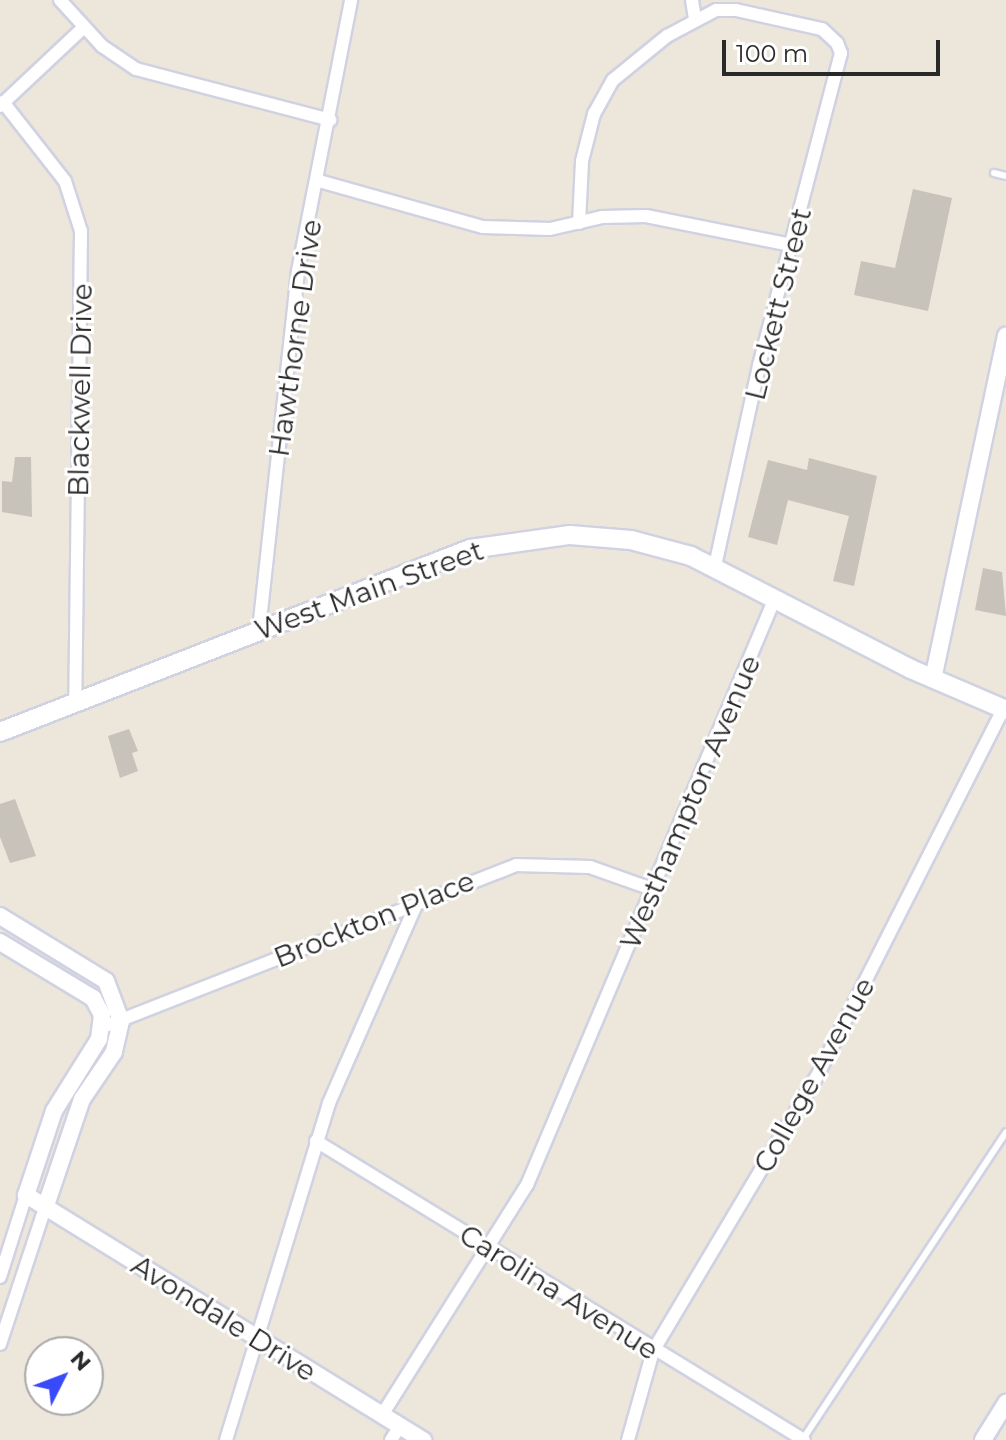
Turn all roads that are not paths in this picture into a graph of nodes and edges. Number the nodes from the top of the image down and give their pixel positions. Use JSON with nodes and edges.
{"nodes":[{"id":1,"x":60,"y":0,"type":"edge"},
{"id":2,"x":351,"y":0,"type":"edge"},
{"id":3,"x":692,"y":0,"type":"edge"},
{"id":4,"x":695,"y":19,"type":"junction"},
{"id":5,"x":83,"y":28,"type":"junction"},
{"id":6,"x":2,"y":104,"type":"edge"},
{"id":7,"x":330,"y":120,"type":"junction"},
{"id":8,"x":994,"y":173,"type":"dead end"},
{"id":9,"x":1006,"y":176,"type":"edge"},
{"id":10,"x":319,"y":181,"type":"junction"},
{"id":11,"x":579,"y":223,"type":"junction"},
{"id":12,"x":791,"y":245,"type":"junction"},
{"id":13,"x":1006,"y":336,"type":"edge"},
{"id":14,"x":715,"y":566,"type":"junction"},
{"id":15,"x":775,"y":598,"type":"junction"},
{"id":16,"x":259,"y":630,"type":"junction"},
{"id":17,"x":933,"y":679,"type":"junction"},
{"id":18,"x":75,"y":703,"type":"junction"},
{"id":19,"x":1004,"y":710,"type":"edge"},
{"id":20,"x":0,"y":732,"type":"edge"},
{"id":21,"x":652,"y":889,"type":"junction"},
{"id":22,"x":417,"y":903,"type":"junction"},
{"id":23,"x":0,"y":916,"type":"edge"},
{"id":24,"x":0,"y":942,"type":"edge"},
{"id":25,"x":121,"y":1021,"type":"junction"},
{"id":26,"x":103,"y":1027,"type":"junction"},
{"id":27,"x":1006,"y":1132,"type":"edge"},
{"id":28,"x":316,"y":1141,"type":"junction"},
{"id":29,"x":26,"y":1195,"type":"junction"},
{"id":30,"x":45,"y":1208,"type":"junction"},
{"id":31,"x":490,"y":1249,"type":"junction"},
{"id":32,"x":0,"y":1277,"type":"edge"},
{"id":33,"x":6,"y":1313,"type":"edge"},
{"id":34,"x":256,"y":1338,"type":"junction"},
{"id":35,"x":0,"y":1344,"type":"edge"},
{"id":36,"x":653,"y":1351,"type":"junction"},
{"id":37,"x":1006,"y":1403,"type":"edge"},
{"id":38,"x":382,"y":1415,"type":"junction"},
{"id":39,"x":395,"y":1433,"type":"edge"},
{"id":40,"x":226,"y":1440,"type":"edge"},
{"id":41,"x":423,"y":1440,"type":"edge"},
{"id":42,"x":628,"y":1440,"type":"edge"},
{"id":43,"x":803,"y":1440,"type":"edge"},
{"id":44,"x":983,"y":1440,"type":"edge"}],
"edges":[{"from":1,"to":5,"type":"street"},
{"from":2,"to":7,"type":"street","name":"Hawthorne Drive"},
{"from":3,"to":4,"type":"street"},
{"from":4,"to":11,"type":"street"},
{"from":4,"to":12,"type":"street","name":"Lockett Street"},
{"from":5,"to":6,"type":"street"},
{"from":5,"to":7,"type":"street"},
{"from":6,"to":18,"type":"street","name":"Blackwell Drive"},
{"from":7,"to":10,"type":"street","name":"Hawthorne Drive"},
{"from":8,"to":9,"type":"lane"},
{"from":10,"to":11,"type":"street"},
{"from":10,"to":16,"type":"street","name":"Hawthorne Drive"},
{"from":11,"to":12,"type":"street"},
{"from":12,"to":14,"type":"street","name":"Lockett Street"},
{"from":13,"to":17,"type":"street"},
{"from":14,"to":15,"type":"main road","name":"West Main Street"},
{"from":14,"to":16,"type":"main road","name":"West Main Street"},
{"from":15,"to":17,"type":"main road","name":"West Main Street"},
{"from":15,"to":21,"type":"street","name":"Westhampton Avenue"},
{"from":16,"to":18,"type":"main road","name":"West Main Street"},
{"from":17,"to":19,"type":"main road","name":"West Main Street"},
{"from":18,"to":20,"type":"main road","name":"West Main Street"},
{"from":19,"to":36,"type":"street","name":"College Avenue"},
{"from":21,"to":22,"type":"street","name":"Brockton Place"},
{"from":21,"to":31,"type":"street","name":"Westhampton Avenue"},
{"from":22,"to":25,"type":"street","name":"Brockton Place"},
{"from":22,"to":28,"type":"street"},
{"from":23,"to":25,"type":"street"},
{"from":24,"to":26,"type":"street"},
{"from":25,"to":26,"type":"street","name":"Brockton Place"},
{"from":25,"to":30,"type":"street"},
{"from":26,"to":29,"type":"street"},
{"from":27,"to":43,"type":"lane"},
{"from":28,"to":31,"type":"street","name":"Carolina Avenue"},
{"from":28,"to":34,"type":"street"},
{"from":29,"to":30,"type":"street","name":"Avondale Drive"},
{"from":29,"to":32,"type":"street"},
{"from":30,"to":33,"type":"street"},
{"from":30,"to":34,"type":"street","name":"Avondale Drive"},
{"from":31,"to":36,"type":"street","name":"Carolina Avenue"},
{"from":31,"to":38,"type":"street","name":"Westhampton Avenue"},
{"from":33,"to":35,"type":"street"},
{"from":34,"to":38,"type":"street","name":"Avondale Drive"},
{"from":34,"to":40,"type":"street"},
{"from":36,"to":42,"type":"street","name":"College Avenue"},
{"from":36,"to":43,"type":"street","name":"Carolina Avenue"},
{"from":37,"to":44,"type":"street"},
{"from":38,"to":39,"type":"street","name":"Avondale Drive"},
{"from":39,"to":41,"type":"street","name":"Avondale Drive"}]}
